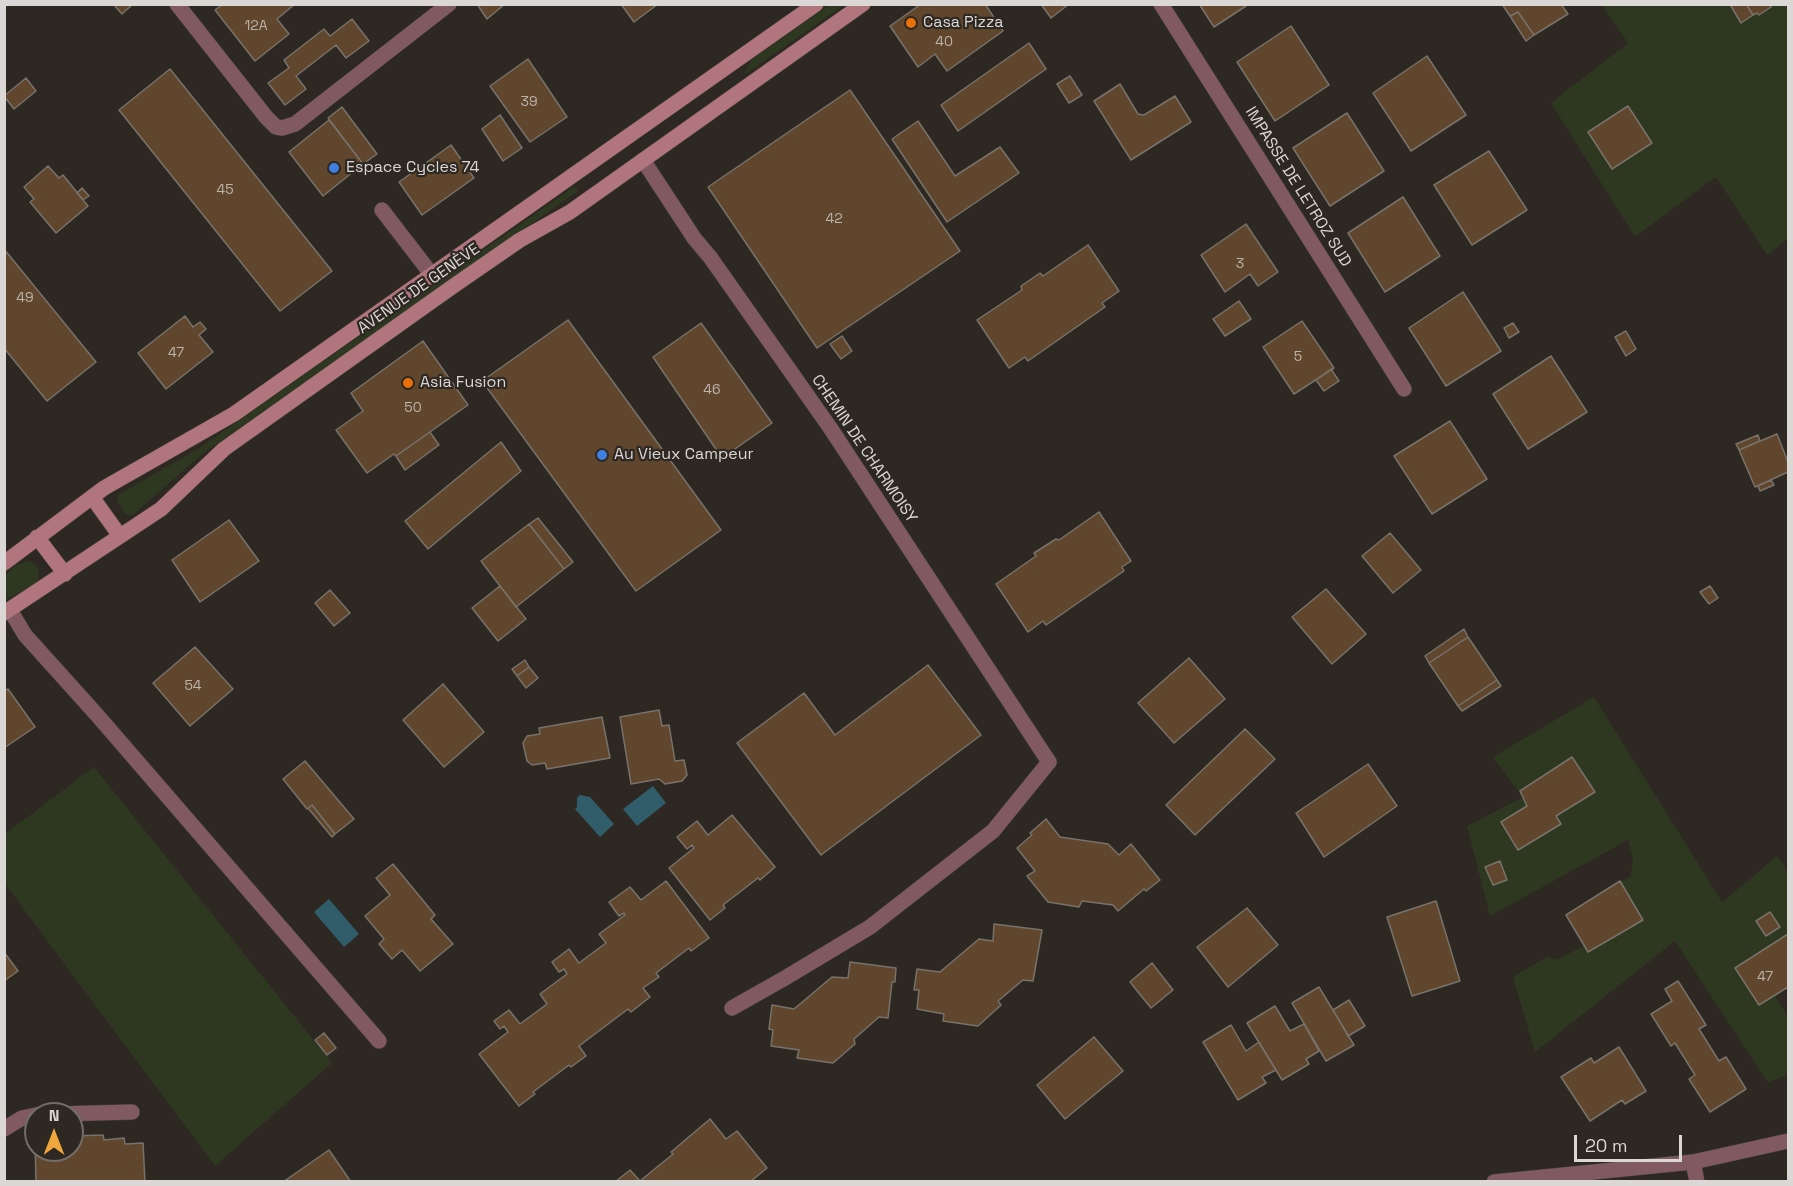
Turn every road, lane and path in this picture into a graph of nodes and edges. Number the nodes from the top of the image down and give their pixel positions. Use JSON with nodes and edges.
{"nodes":[{"id":1,"x":177,"y":4,"type":"edge"},
{"id":2,"x":449,"y":4,"type":"edge"},
{"id":3,"x":816,"y":4,"type":"edge"},
{"id":4,"x":863,"y":4,"type":"edge"},
{"id":5,"x":1161,"y":4,"type":"edge"},
{"id":6,"x":629,"y":136,"type":"junction"},
{"id":7,"x":644,"y":160,"type":"junction"},
{"id":8,"x":382,"y":210,"type":"dead end"},
{"id":9,"x":432,"y":275,"type":"junction"},
{"id":10,"x":1404,"y":389,"type":"dead end"},
{"id":11,"x":92,"y":497,"type":"junction"},
{"id":12,"x":120,"y":536,"type":"junction"},
{"id":13,"x":37,"y":537,"type":"junction"},
{"id":14,"x":4,"y":563,"type":"edge"},
{"id":15,"x":65,"y":574,"type":"junction"},
{"id":16,"x":7,"y":612,"type":"edge"},
{"id":17,"x":732,"y":1008,"type":"dead end"},
{"id":18,"x":379,"y":1041,"type":"dead end"},
{"id":19,"x":132,"y":1112,"type":"dead end"},
{"id":20,"x":84,"y":1113,"type":"edge"},
{"id":21,"x":24,"y":1117,"type":"edge"},
{"id":22,"x":4,"y":1129,"type":"edge"},
{"id":23,"x":1788,"y":1141,"type":"edge"},
{"id":24,"x":1693,"y":1162,"type":"junction"},
{"id":25,"x":1494,"y":1182,"type":"edge"},
{"id":26,"x":1697,"y":1182,"type":"edge"}],
"edges":[{"from":1,"to":2,"type":"street"},
{"from":3,"to":6,"type":"main road","name":"AVENUE DE GENÈVE"},
{"from":4,"to":7,"type":"main road","name":"AVENUE DE GENÈVE"},
{"from":5,"to":10,"type":"street","name":"IMPASSE DE LETROZ SUD"},
{"from":6,"to":7,"type":"main road"},
{"from":6,"to":9,"type":"main road","name":"AVENUE DE GENÈVE"},
{"from":7,"to":12,"type":"main road","name":"AVENUE DE GENÈVE"},
{"from":7,"to":17,"type":"street","name":"CHEMIN DE CHARMOISY"},
{"from":8,"to":9,"type":"street"},
{"from":9,"to":11,"type":"main road","name":"AVENUE DE GENÈVE"},
{"from":11,"to":12,"type":"main road"},
{"from":11,"to":13,"type":"main road","name":"AVENUE DE GENÈVE"},
{"from":12,"to":15,"type":"main road","name":"AVENUE DE GENÈVE"},
{"from":13,"to":14,"type":"main road","name":"AVENUE DE GENÈVE"},
{"from":13,"to":15,"type":"main road"},
{"from":15,"to":16,"type":"main road","name":"AVENUE DE GENÈVE"},
{"from":16,"to":18,"type":"street"},
{"from":19,"to":20,"type":"street"},
{"from":21,"to":22,"type":"street"},
{"from":23,"to":24,"type":"street"},
{"from":24,"to":25,"type":"street"},
{"from":24,"to":26,"type":"street"}]}
